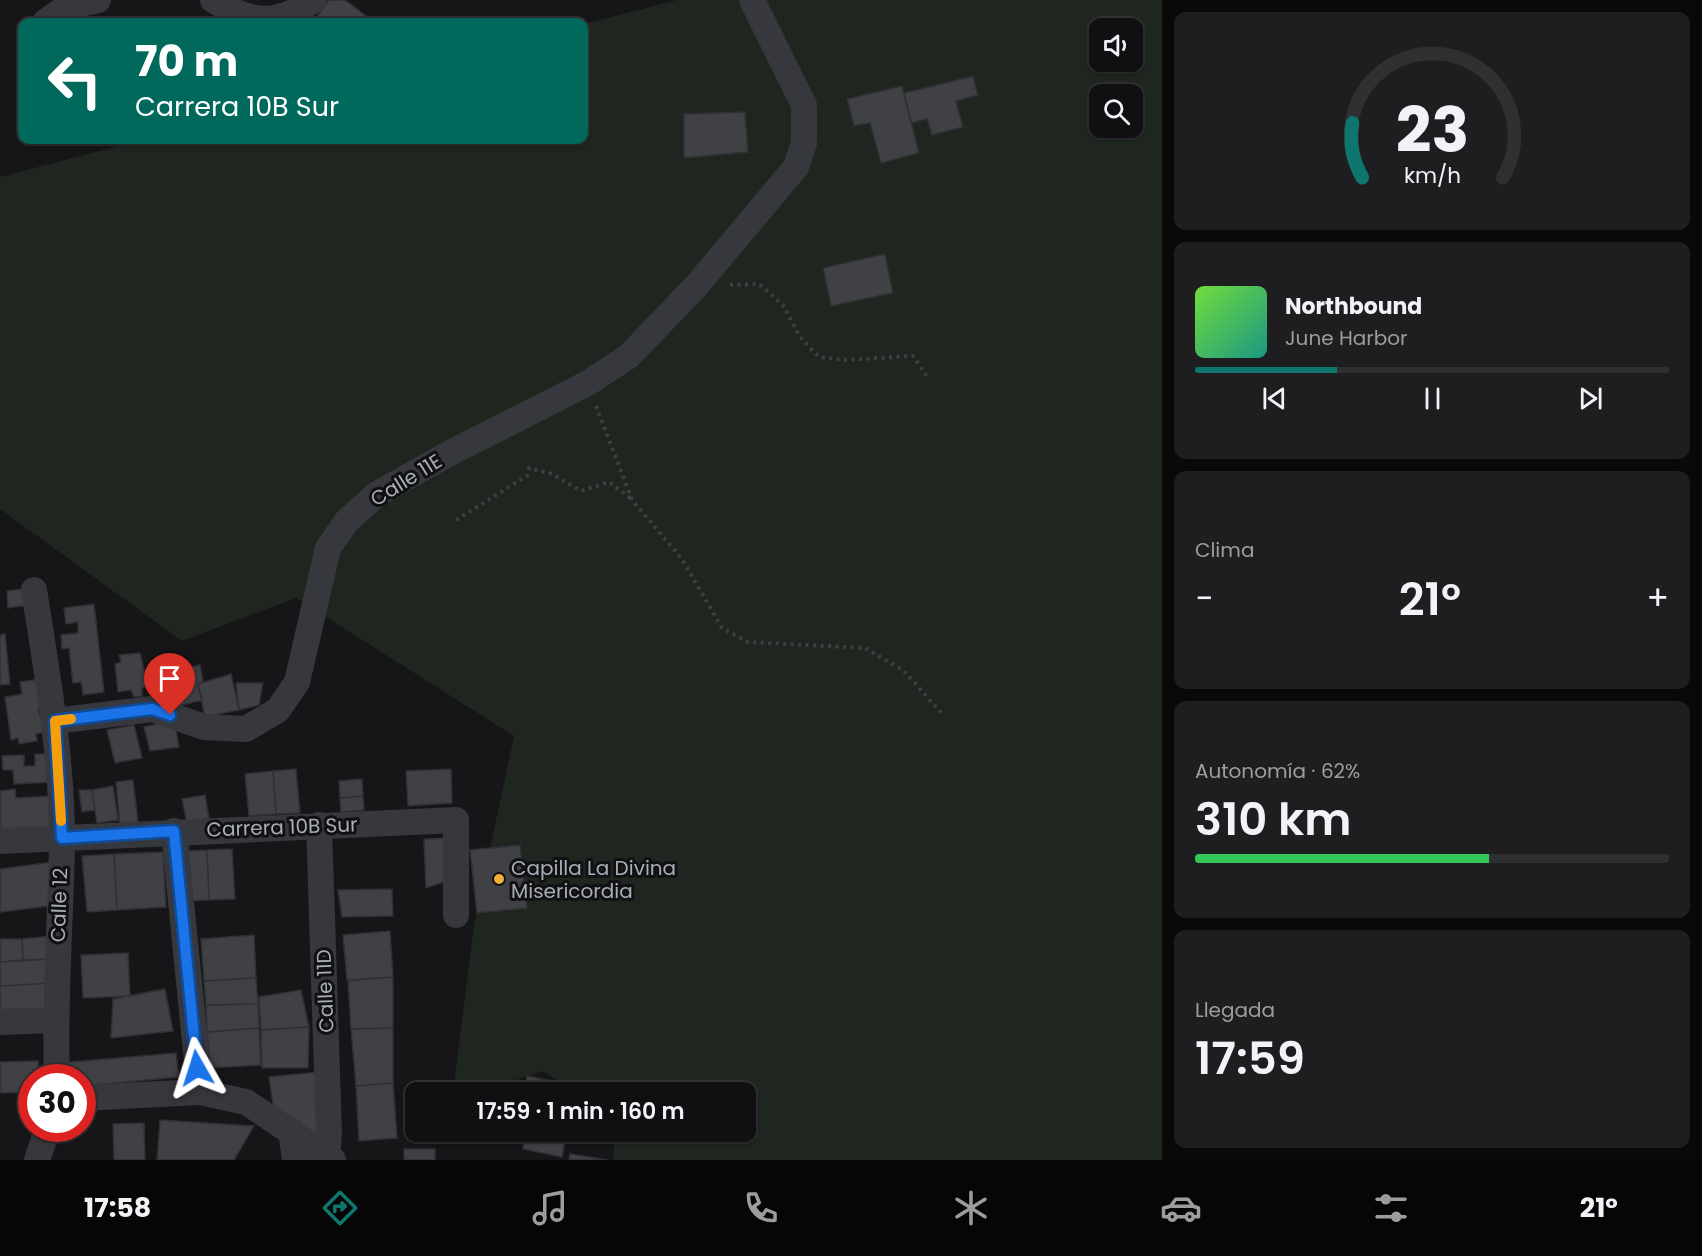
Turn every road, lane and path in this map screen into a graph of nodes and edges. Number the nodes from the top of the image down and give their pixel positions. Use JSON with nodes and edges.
{"nodes":[{"id":1,"x":98,"y":0,"type":"edge"},
{"id":2,"x":213,"y":0,"type":"edge"},
{"id":3,"x":314,"y":0,"type":"edge"},
{"id":4,"x":752,"y":0,"type":"edge"},
{"id":5,"x":51,"y":18,"type":"edge"},
{"id":6,"x":256,"y":18,"type":"edge"},
{"id":7,"x":275,"y":18,"type":"edge"},
{"id":8,"x":697,"y":285,"type":"junction"},
{"id":9,"x":928,"y":378,"type":"dead end"},
{"id":10,"x":588,"y":383,"type":"junction"},
{"id":11,"x":632,"y":500,"type":"junction"},
{"id":12,"x":456,"y":520,"type":"dead end"},
{"id":13,"x":34,"y":590,"type":"dead end"},
{"id":14,"x":944,"y":716,"type":"dead end"},
{"id":15,"x":55,"y":721,"type":"junction"},
{"id":16,"x":319,"y":825,"type":"junction"},
{"id":17,"x":174,"y":831,"type":"junction"},
{"id":18,"x":62,"y":838,"type":"junction"},
{"id":19,"x":0,"y":841,"type":"edge"},
{"id":20,"x":456,"y":915,"type":"dead end"},
{"id":21,"x":55,"y":1020,"type":"junction"},
{"id":22,"x":0,"y":1022,"type":"edge"},
{"id":23,"x":57,"y":1064,"type":"edge"},
{"id":24,"x":200,"y":1092,"type":"junction"},
{"id":25,"x":96,"y":1097,"type":"edge"},
{"id":26,"x":291,"y":1130,"type":"junction"},
{"id":27,"x":43,"y":1142,"type":"edge"},
{"id":28,"x":330,"y":1158,"type":"edge"},
{"id":29,"x":37,"y":1160,"type":"edge"},
{"id":30,"x":296,"y":1160,"type":"edge"}],
"edges":[{"from":1,"to":5,"type":"street"},
{"from":2,"to":6,"type":"street"},
{"from":3,"to":7,"type":"street"},
{"from":4,"to":8,"type":"street","name":"Calle 11E"},
{"from":8,"to":9,"type":"path"},
{"from":8,"to":10,"type":"street","name":"Calle 11E"},
{"from":10,"to":11,"type":"path"},
{"from":10,"to":15,"type":"street","name":"Calle 11E"},
{"from":11,"to":12,"type":"path"},
{"from":11,"to":14,"type":"path"},
{"from":13,"to":15,"type":"street","name":"Calle 12"},
{"from":15,"to":18,"type":"street","name":"Calle 12"},
{"from":16,"to":17,"type":"street","name":"Carrera 10B Sur"},
{"from":16,"to":20,"type":"street","name":"Carrera 10B Sur"},
{"from":16,"to":28,"type":"street","name":"Calle 11D"},
{"from":17,"to":18,"type":"street","name":"Carrera 10B Sur"},
{"from":17,"to":24,"type":"street"},
{"from":18,"to":19,"type":"street","name":"Carrera 10B Sur"},
{"from":18,"to":21,"type":"street","name":"Calle 12"},
{"from":21,"to":22,"type":"street"},
{"from":21,"to":23,"type":"street","name":"Calle 12"},
{"from":24,"to":25,"type":"street"},
{"from":24,"to":26,"type":"street"},
{"from":26,"to":28,"type":"street"},
{"from":26,"to":30,"type":"street"},
{"from":27,"to":29,"type":"street"}]}
